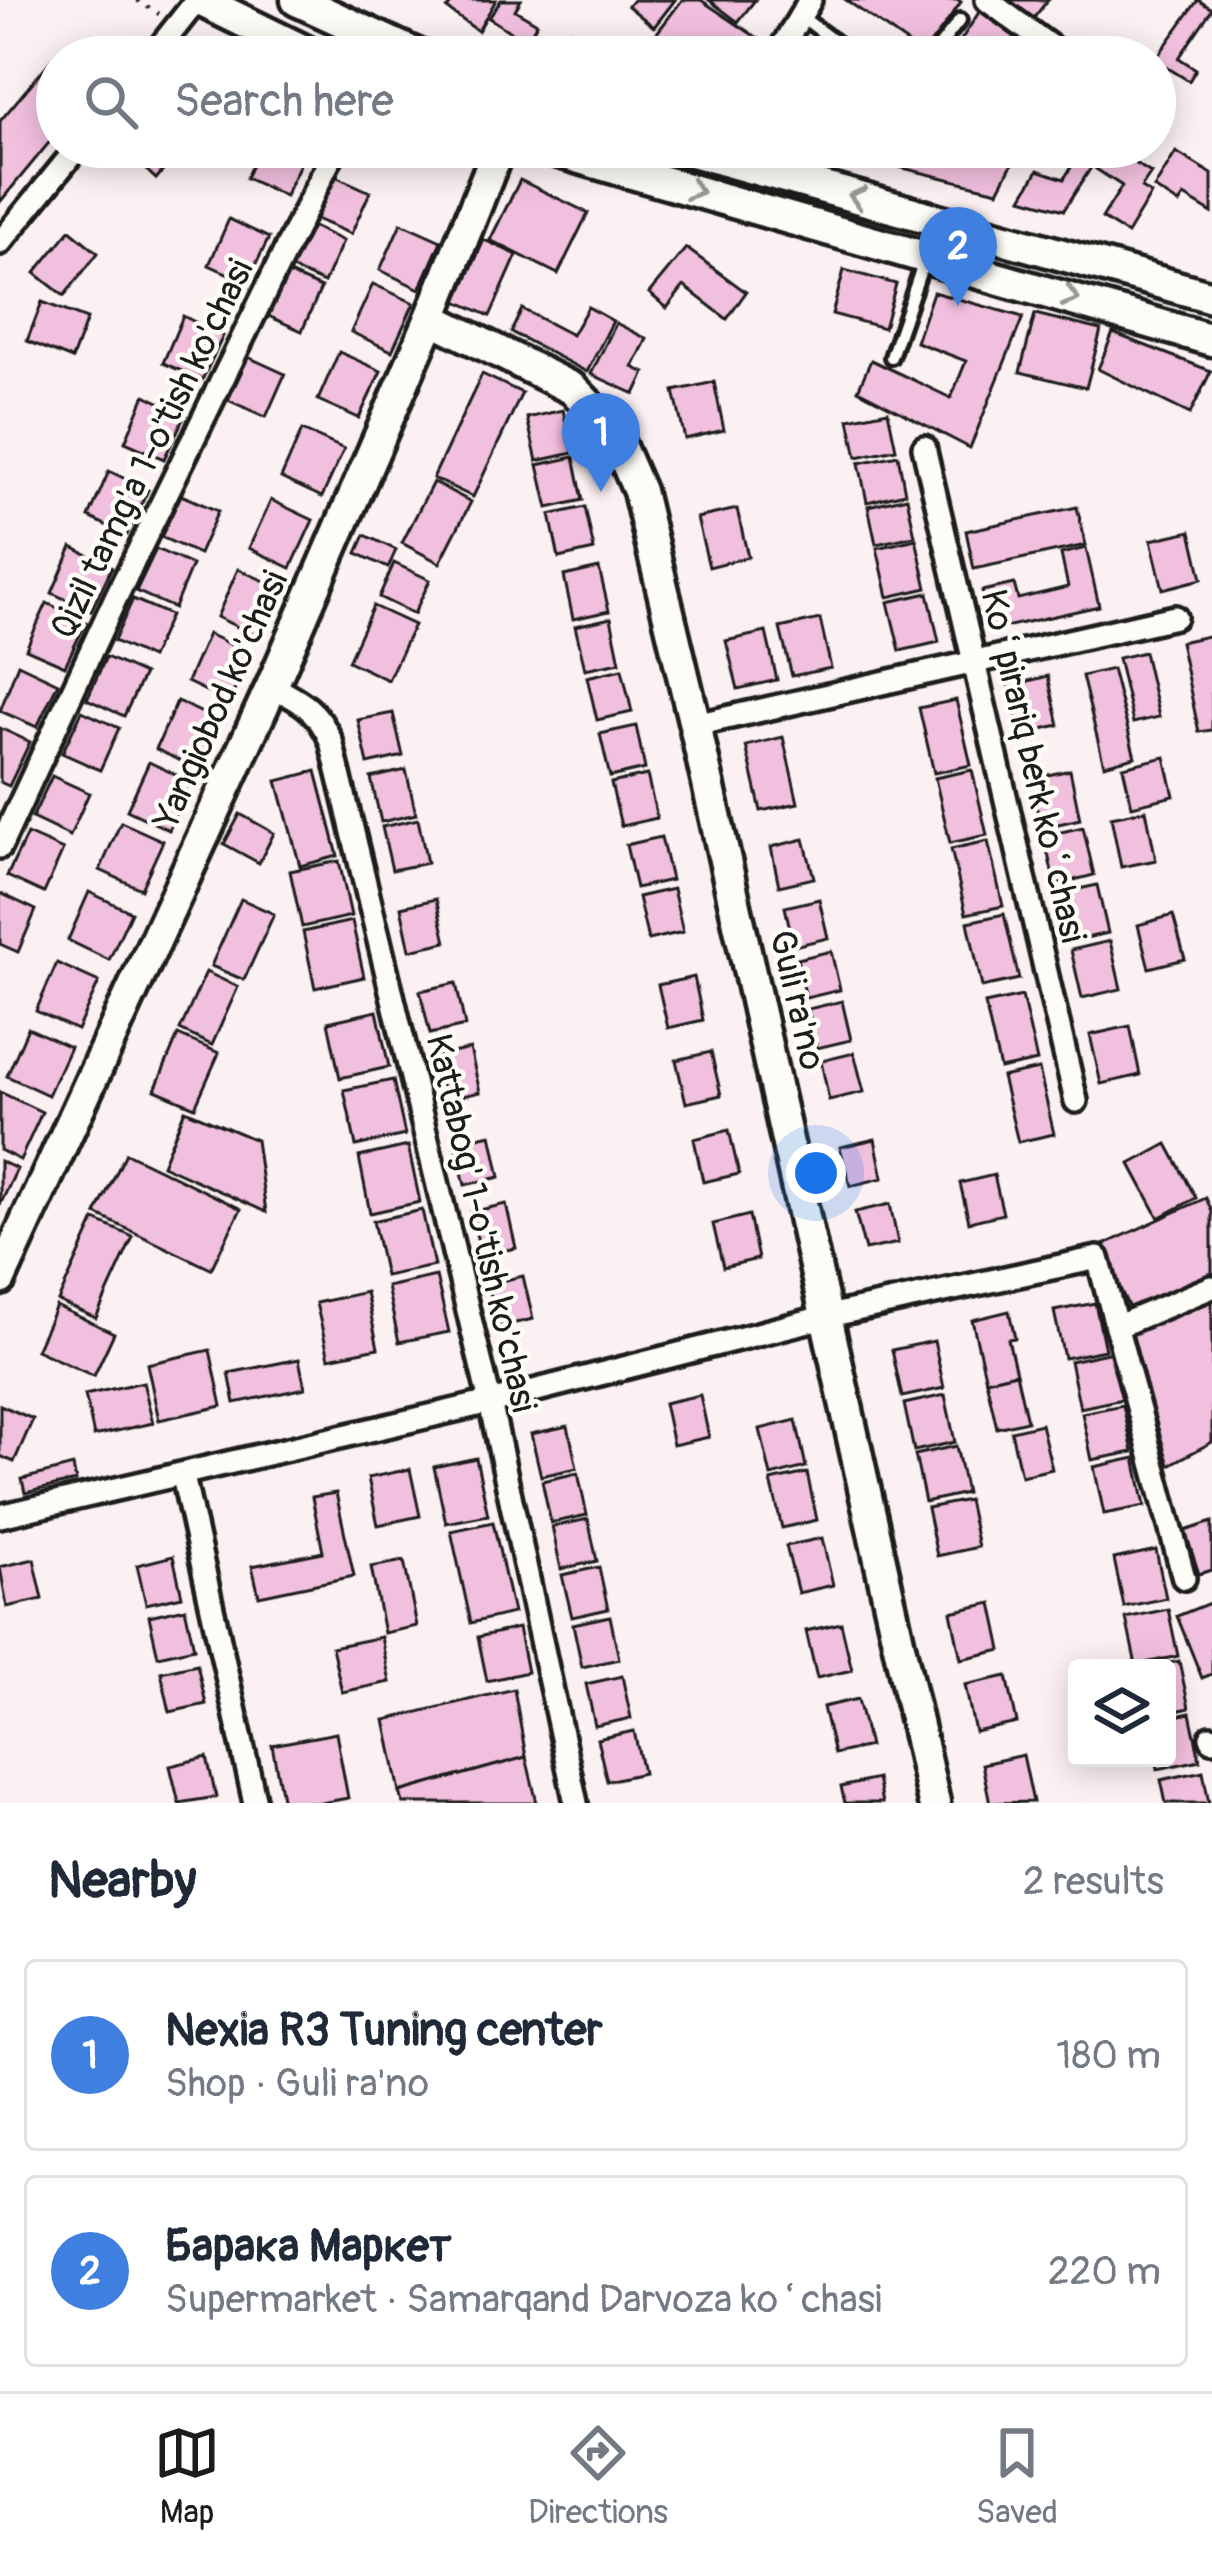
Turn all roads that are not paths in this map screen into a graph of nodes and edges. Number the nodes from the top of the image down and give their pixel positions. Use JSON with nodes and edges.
{"nodes":[{"id":1,"x":199,"y":0,"type":"edge"},
{"id":2,"x":297,"y":0,"type":"edge"},
{"id":3,"x":987,"y":0,"type":"edge"},
{"id":4,"x":804,"y":8,"type":"edge"},
{"id":5,"x":960,"y":20,"type":"dead end"},
{"id":6,"x":169,"y":36,"type":"edge"},
{"id":7,"x":273,"y":36,"type":"edge"},
{"id":8,"x":375,"y":36,"type":"edge"},
{"id":9,"x":788,"y":36,"type":"edge"},
{"id":10,"x":833,"y":36,"type":"edge"},
{"id":11,"x":947,"y":36,"type":"edge"},
{"id":12,"x":1036,"y":36,"type":"edge"},
{"id":13,"x":61,"y":168,"type":"edge"},
{"id":14,"x":325,"y":168,"type":"edge"},
{"id":15,"x":491,"y":168,"type":"edge"},
{"id":16,"x":617,"y":168,"type":"edge"},
{"id":17,"x":774,"y":168,"type":"edge"},
{"id":18,"x":0,"y":243,"type":"edge"},
{"id":19,"x":926,"y":255,"type":"junction"},
{"id":20,"x":1212,"y":298,"type":"edge"},
{"id":21,"x":431,"y":318,"type":"junction"},
{"id":22,"x":1212,"y":340,"type":"edge"},
{"id":23,"x":891,"y":357,"type":"dead end"},
{"id":24,"x":923,"y":447,"type":"dead end"},
{"id":25,"x":1175,"y":617,"type":"dead end"},
{"id":26,"x":975,"y":660,"type":"junction"},
{"id":27,"x":272,"y":686,"type":"junction"},
{"id":28,"x":695,"y":725,"type":"junction"},
{"id":29,"x":0,"y":847,"type":"edge"},
{"id":30,"x":1076,"y":1101,"type":"dead end"},
{"id":31,"x":0,"y":1280,"type":"edge"},
{"id":32,"x":1212,"y":1287,"type":"edge"},
{"id":33,"x":828,"y":1316,"type":"junction"},
{"id":34,"x":1116,"y":1327,"type":"junction"},
{"id":35,"x":490,"y":1402,"type":"junction"},
{"id":36,"x":183,"y":1475,"type":"junction"},
{"id":37,"x":0,"y":1516,"type":"edge"},
{"id":38,"x":1184,"y":1578,"type":"dead end"},
{"id":39,"x":255,"y":1803,"type":"edge"},
{"id":40,"x":576,"y":1803,"type":"edge"},
{"id":41,"x":934,"y":1803,"type":"edge"}],
"edges":[{"from":1,"to":6,"type":"street"},
{"from":1,"to":7,"type":"street"},
{"from":2,"to":8,"type":"street"},
{"from":3,"to":12,"type":"street"},
{"from":4,"to":9,"type":"street"},
{"from":4,"to":10,"type":"lane"},
{"from":5,"to":11,"type":"lane"},
{"from":13,"to":18,"type":"street"},
{"from":14,"to":29,"type":"street","name":"Qizil tamg'a 1-o'tish ko'chasi"},
{"from":15,"to":21,"type":"street","name":"Yangiobod ko'chasi"},
{"from":16,"to":19,"type":"street","one_way":true},
{"from":20,"to":17,"type":"street","one_way":true},
{"from":19,"to":22,"type":"street","one_way":true},
{"from":19,"to":23,"type":"lane"},
{"from":21,"to":27,"type":"street","name":"Yangiobod ko'chasi"},
{"from":21,"to":28,"type":"street","name":"Guli ra'no"},
{"from":24,"to":26,"type":"street","name":"Koʻpirariq berk koʻchasi"},
{"from":25,"to":26,"type":"street"},
{"from":26,"to":28,"type":"street"},
{"from":26,"to":30,"type":"street","name":"Koʻpirariq berk koʻchasi"},
{"from":27,"to":31,"type":"street","name":"Yangiobod ko'chasi"},
{"from":27,"to":35,"type":"street","name":"Kattabog' 1-o'tish ko'chasi"},
{"from":28,"to":33,"type":"street","name":"Guli ra'no"},
{"from":32,"to":34,"type":"street"},
{"from":33,"to":34,"type":"street"},
{"from":33,"to":35,"type":"street"},
{"from":33,"to":41,"type":"street","name":"Guli ra'no"},
{"from":34,"to":38,"type":"street"},
{"from":35,"to":36,"type":"street"},
{"from":35,"to":40,"type":"street","name":"Kattabog' 1-o'tish ko'chasi"},
{"from":36,"to":37,"type":"street"},
{"from":36,"to":39,"type":"street"}]}
